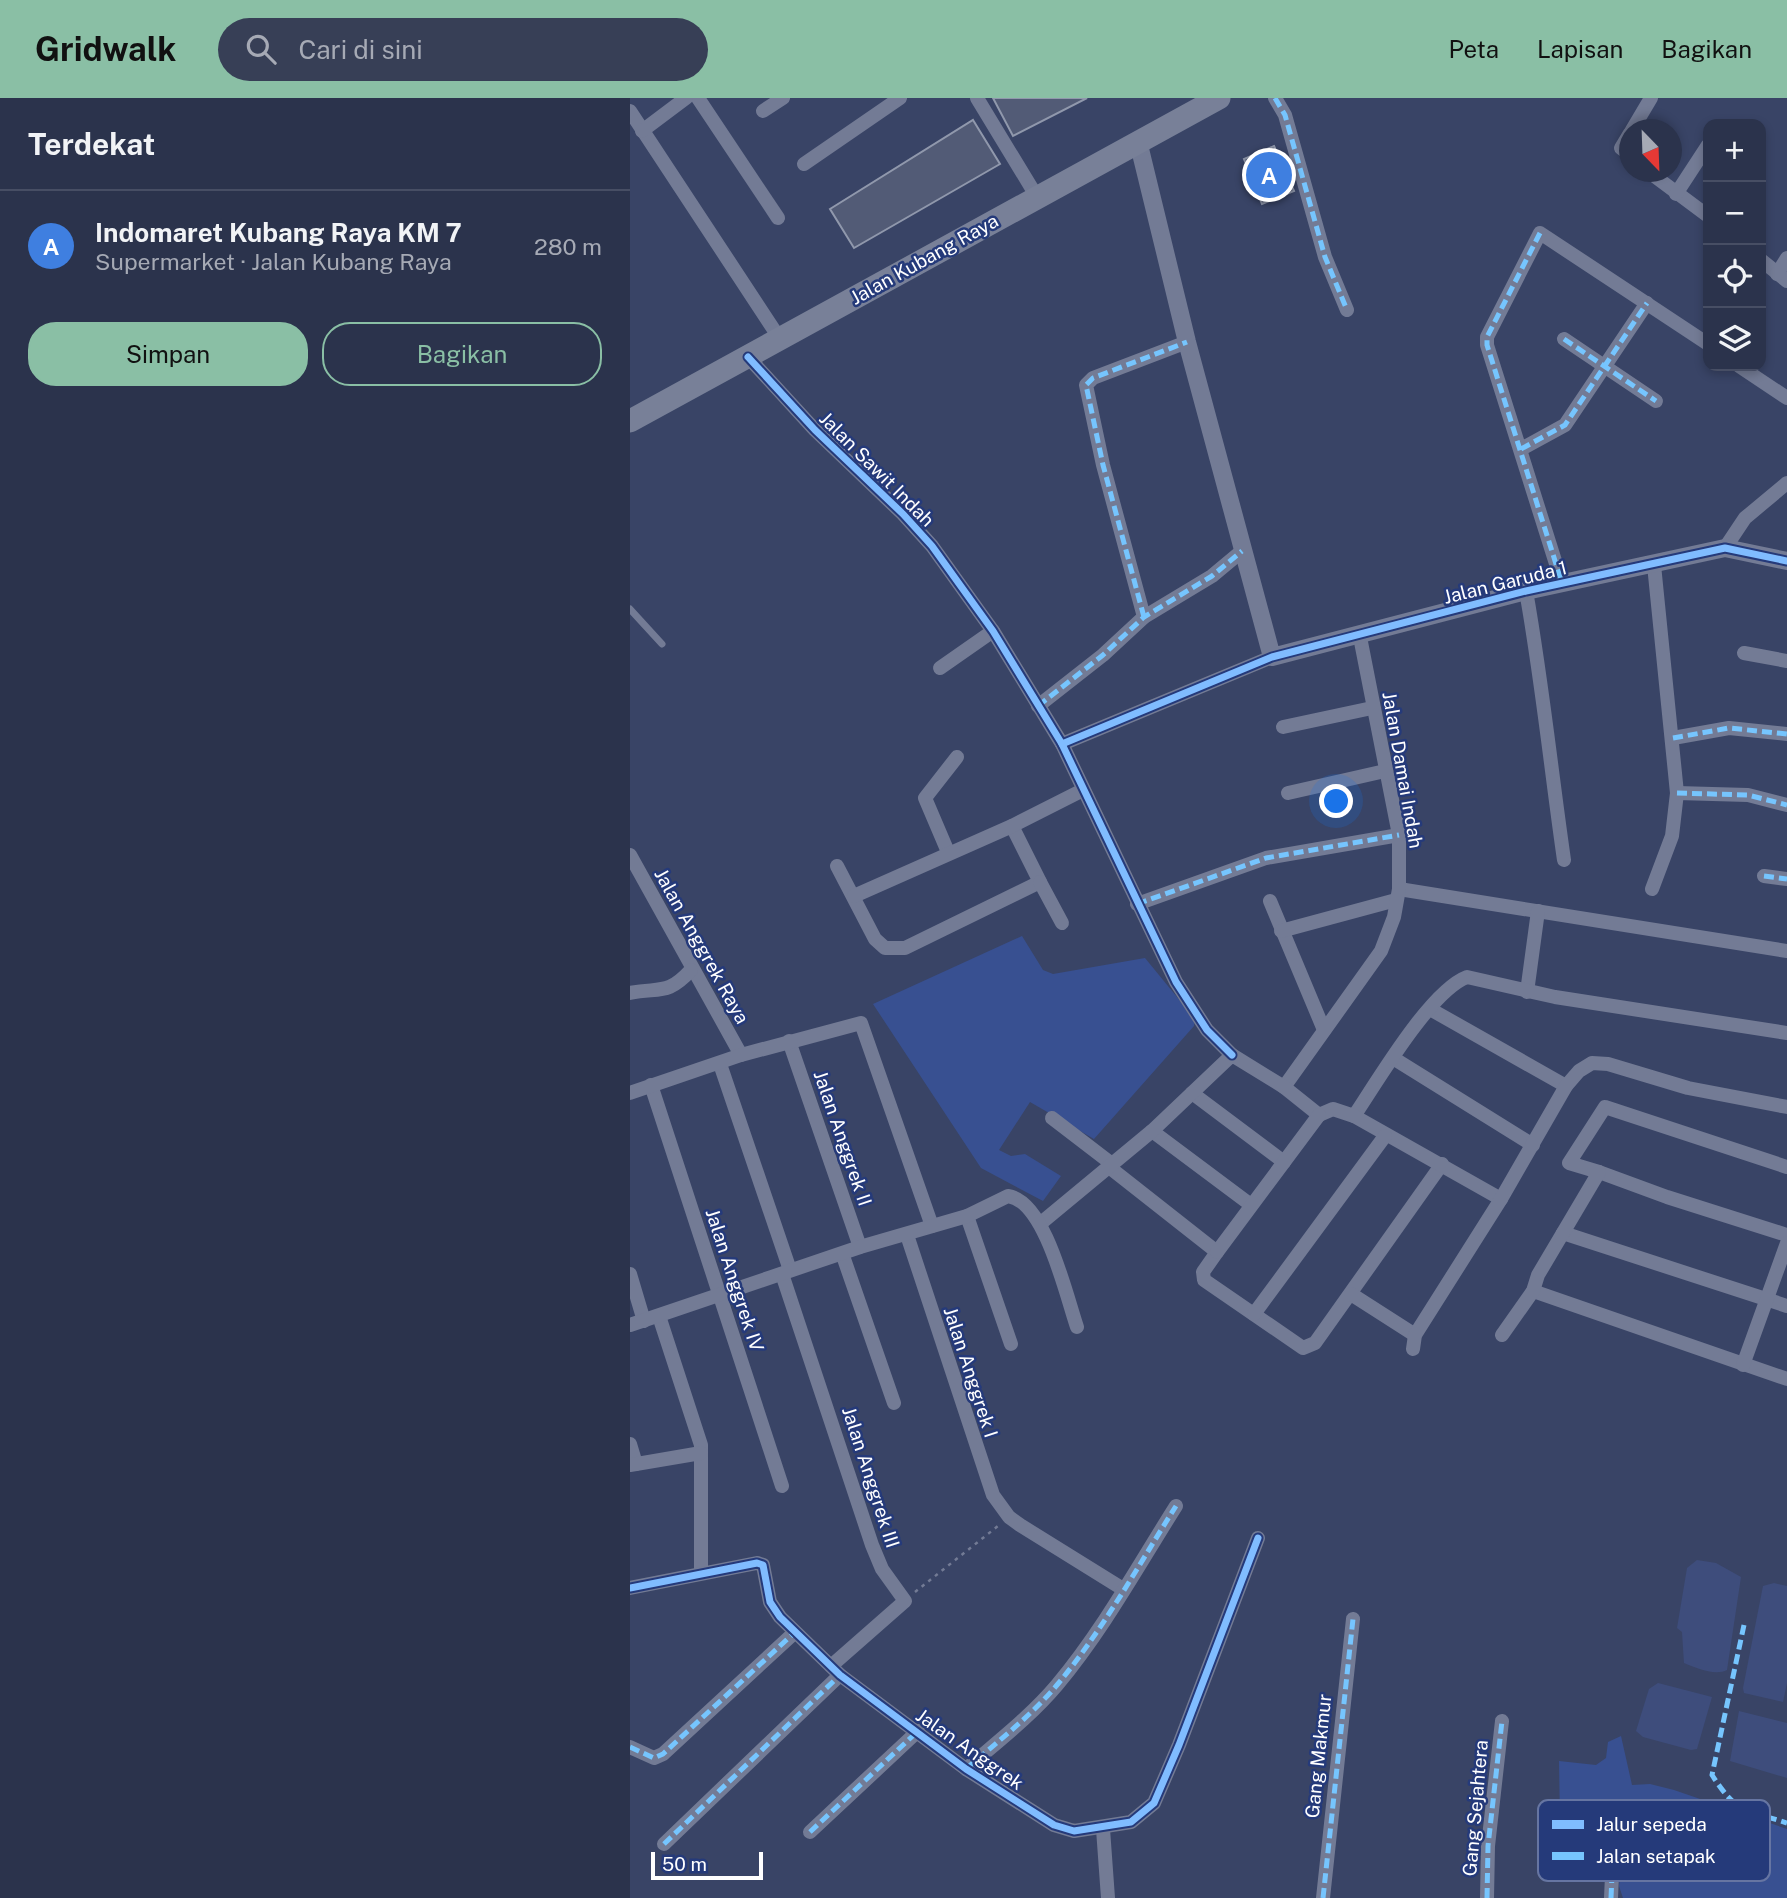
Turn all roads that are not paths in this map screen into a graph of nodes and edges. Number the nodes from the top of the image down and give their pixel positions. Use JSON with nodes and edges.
{"nodes":[{"id":1,"x":686,"y":98,"type":"edge"},
{"id":2,"x":698,"y":98,"type":"edge"},
{"id":3,"x":783,"y":98,"type":"edge"},
{"id":4,"x":900,"y":98,"type":"edge"},
{"id":5,"x":978,"y":98,"type":"edge"},
{"id":6,"x":1219,"y":98,"type":"edge"},
{"id":7,"x":1275,"y":98,"type":"edge"},
{"id":8,"x":1651,"y":98,"type":"edge"},
{"id":9,"x":630,"y":111,"type":"edge"},
{"id":10,"x":763,"y":111,"type":"dead end"},
{"id":11,"x":1639,"y":119,"type":"edge"},
{"id":12,"x":642,"y":131,"type":"junction"},
{"id":13,"x":1138,"y":141,"type":"junction"},
{"id":14,"x":1703,"y":153,"type":"edge"},
{"id":15,"x":804,"y":164,"type":"dead end"},
{"id":16,"x":1661,"y":182,"type":"edge"},
{"id":17,"x":1676,"y":194,"type":"junction"},
{"id":18,"x":1037,"y":197,"type":"junction"},
{"id":19,"x":1703,"y":213,"type":"edge"},
{"id":20,"x":778,"y":218,"type":"dead end"},
{"id":21,"x":1787,"y":258,"type":"edge"},
{"id":22,"x":1766,"y":264,"type":"edge"},
{"id":23,"x":1782,"y":278,"type":"edge"},
{"id":24,"x":1647,"y":303,"type":"junction"},
{"id":25,"x":1347,"y":310,"type":"dead end"},
{"id":26,"x":779,"y":339,"type":"junction"},
{"id":27,"x":1563,"y":339,"type":"dead end"},
{"id":28,"x":1703,"y":341,"type":"edge"},
{"id":29,"x":1187,"y":342,"type":"junction"},
{"id":30,"x":748,"y":356,"type":"junction"},
{"id":31,"x":1605,"y":367,"type":"junction"},
{"id":32,"x":1746,"y":371,"type":"edge"},
{"id":33,"x":1787,"y":398,"type":"edge"},
{"id":34,"x":1656,"y":401,"type":"dead end"},
{"id":35,"x":630,"y":421,"type":"edge"},
{"id":36,"x":1521,"y":449,"type":"junction"},
{"id":37,"x":1787,"y":483,"type":"edge"},
{"id":38,"x":1726,"y":548,"type":"junction"},
{"id":39,"x":1242,"y":551,"type":"junction"},
{"id":40,"x":1787,"y":561,"type":"edge"},
{"id":41,"x":1654,"y":565,"type":"junction"},
{"id":42,"x":1562,"y":583,"type":"junction"},
{"id":43,"x":1526,"y":591,"type":"junction"},
{"id":44,"x":630,"y":609,"type":"edge"},
{"id":45,"x":1144,"y":617,"type":"junction"},
{"id":46,"x":993,"y":631,"type":"junction"},
{"id":47,"x":1360,"y":637,"type":"junction"},
{"id":48,"x":662,"y":644,"type":"dead end"},
{"id":49,"x":1744,"y":653,"type":"dead end"},
{"id":50,"x":1272,"y":657,"type":"junction"},
{"id":51,"x":1787,"y":661,"type":"edge"},
{"id":52,"x":940,"y":667,"type":"dead end"},
{"id":53,"x":1038,"y":706,"type":"junction"},
{"id":54,"x":1372,"y":708,"type":"junction"},
{"id":55,"x":1283,"y":727,"type":"dead end"},
{"id":56,"x":1787,"y":734,"type":"edge"},
{"id":57,"x":1672,"y":738,"type":"junction"},
{"id":58,"x":1062,"y":744,"type":"junction"},
{"id":59,"x":957,"y":757,"type":"dead end"},
{"id":60,"x":1385,"y":771,"type":"junction"},
{"id":61,"x":1083,"y":790,"type":"junction"},
{"id":62,"x":1288,"y":793,"type":"dead end"},
{"id":63,"x":1677,"y":793,"type":"junction"},
{"id":64,"x":1787,"y":805,"type":"edge"},
{"id":65,"x":1012,"y":826,"type":"junction"},
{"id":66,"x":1399,"y":835,"type":"junction"},
{"id":67,"x":948,"y":852,"type":"junction"},
{"id":68,"x":630,"y":855,"type":"edge"},
{"id":69,"x":1564,"y":860,"type":"dead end"},
{"id":70,"x":837,"y":866,"type":"dead end"},
{"id":71,"x":1764,"y":876,"type":"dead end"},
{"id":72,"x":1787,"y":879,"type":"edge"},
{"id":73,"x":1040,"y":882,"type":"junction"},
{"id":74,"x":1651,"y":889,"type":"dead end"},
{"id":75,"x":1397,"y":895,"type":"junction"},
{"id":76,"x":854,"y":896,"type":"junction"},
{"id":77,"x":1270,"y":901,"type":"dead end"},
{"id":78,"x":1137,"y":904,"type":"junction"},
{"id":79,"x":1538,"y":911,"type":"junction"},
{"id":80,"x":1062,"y":923,"type":"dead end"},
{"id":81,"x":1281,"y":931,"type":"junction"},
{"id":82,"x":1787,"y":951,"type":"edge"},
{"id":83,"x":691,"y":970,"type":"junction"},
{"id":84,"x":1528,"y":992,"type":"junction"},
{"id":85,"x":630,"y":993,"type":"edge"},
{"id":86,"x":1430,"y":1009,"type":"junction"},
{"id":87,"x":1324,"y":1030,"type":"junction"},
{"id":88,"x":1787,"y":1033,"type":"edge"},
{"id":89,"x":789,"y":1041,"type":"junction"},
{"id":90,"x":741,"y":1055,"type":"junction"},
{"id":91,"x":1232,"y":1055,"type":"junction"},
{"id":92,"x":1393,"y":1058,"type":"junction"},
{"id":93,"x":720,"y":1063,"type":"junction"},
{"id":94,"x":651,"y":1085,"type":"junction"},
{"id":95,"x":1566,"y":1086,"type":"junction"},
{"id":96,"x":1284,"y":1087,"type":"junction"},
{"id":97,"x":630,"y":1093,"type":"edge"},
{"id":98,"x":1192,"y":1093,"type":"junction"},
{"id":99,"x":1787,"y":1107,"type":"edge"},
{"id":100,"x":1319,"y":1115,"type":"junction"},
{"id":101,"x":1354,"y":1116,"type":"junction"},
{"id":102,"x":1052,"y":1118,"type":"dead end"},
{"id":103,"x":1153,"y":1131,"type":"junction"},
{"id":104,"x":1385,"y":1136,"type":"junction"},
{"id":105,"x":1533,"y":1145,"type":"junction"},
{"id":106,"x":1284,"y":1162,"type":"junction"},
{"id":107,"x":1442,"y":1164,"type":"junction"},
{"id":108,"x":1110,"y":1166,"type":"junction"},
{"id":109,"x":1787,"y":1167,"type":"edge"},
{"id":110,"x":1599,"y":1172,"type":"junction"},
{"id":111,"x":1501,"y":1199,"type":"junction"},
{"id":112,"x":1251,"y":1205,"type":"junction"},
{"id":113,"x":967,"y":1216,"type":"junction"},
{"id":114,"x":1041,"y":1223,"type":"junction"},
{"id":115,"x":932,"y":1226,"type":"junction"},
{"id":116,"x":1563,"y":1233,"type":"junction"},
{"id":117,"x":907,"y":1235,"type":"junction"},
{"id":118,"x":1787,"y":1235,"type":"edge"},
{"id":119,"x":1787,"y":1243,"type":"edge"},
{"id":120,"x":860,"y":1247,"type":"junction"},
{"id":121,"x":1217,"y":1251,"type":"junction"},
{"id":122,"x":843,"y":1256,"type":"junction"},
{"id":123,"x":786,"y":1272,"type":"junction"},
{"id":124,"x":630,"y":1274,"type":"edge"},
{"id":125,"x":1533,"y":1291,"type":"junction"},
{"id":126,"x":719,"y":1294,"type":"junction"},
{"id":127,"x":1350,"y":1294,"type":"junction"},
{"id":128,"x":1767,"y":1301,"type":"junction"},
{"id":129,"x":1787,"y":1306,"type":"edge"},
{"id":130,"x":1254,"y":1314,"type":"junction"},
{"id":131,"x":644,"y":1320,"type":"edge"},
{"id":132,"x":1077,"y":1326,"type":"dead end"},
{"id":133,"x":1502,"y":1335,"type":"dead end"},
{"id":134,"x":1011,"y":1344,"type":"dead end"},
{"id":135,"x":1743,"y":1365,"type":"junction"},
{"id":136,"x":1787,"y":1379,"type":"edge"},
{"id":137,"x":894,"y":1403,"type":"dead end"},
{"id":138,"x":630,"y":1444,"type":"edge"},
{"id":139,"x":702,"y":1453,"type":"junction"},
{"id":140,"x":633,"y":1465,"type":"edge"},
{"id":141,"x":782,"y":1486,"type":"dead end"},
{"id":142,"x":1176,"y":1506,"type":"dead end"},
{"id":143,"x":1258,"y":1538,"type":"dead end"},
{"id":144,"x":701,"y":1573,"type":"junction"},
{"id":145,"x":630,"y":1588,"type":"edge"},
{"id":146,"x":1123,"y":1589,"type":"junction"},
{"id":147,"x":1353,"y":1619,"type":"dead end"},
{"id":148,"x":794,"y":1633,"type":"junction"},
{"id":149,"x":835,"y":1671,"type":"junction"},
{"id":150,"x":1502,"y":1721,"type":"dead end"},
{"id":151,"x":918,"y":1731,"type":"junction"},
{"id":152,"x":630,"y":1747,"type":"edge"},
{"id":153,"x":966,"y":1769,"type":"junction"},
{"id":154,"x":1103,"y":1829,"type":"junction"},
{"id":155,"x":810,"y":1832,"type":"dead end"},
{"id":156,"x":664,"y":1844,"type":"dead end"},
{"id":157,"x":1108,"y":1898,"type":"edge"},
{"id":158,"x":1323,"y":1898,"type":"edge"},
{"id":159,"x":1487,"y":1898,"type":"edge"}],
"edges":[{"from":1,"to":12,"type":"street"},
{"from":2,"to":20,"type":"street"},
{"from":3,"to":10,"type":"street"},
{"from":4,"to":15,"type":"street"},
{"from":5,"to":18,"type":"street"},
{"from":6,"to":13,"type":"highway","name":"Jalan Kubang Raya"},
{"from":7,"to":25,"type":"street"},
{"from":8,"to":11,"type":"street"},
{"from":9,"to":12,"type":"street"},
{"from":12,"to":26,"type":"street"},
{"from":13,"to":18,"type":"highway","name":"Jalan Kubang Raya"},
{"from":13,"to":29,"type":"street"},
{"from":14,"to":17,"type":"street"},
{"from":16,"to":17,"type":"street"},
{"from":17,"to":19,"type":"street"},
{"from":18,"to":26,"type":"highway","name":"Jalan Kubang Raya"},
{"from":21,"to":23,"type":"street"},
{"from":22,"to":23,"type":"street"},
{"from":24,"to":28,"type":"street"},
{"from":24,"to":31,"type":"street"},
{"from":24,"to":36,"type":"street"},
{"from":26,"to":30,"type":"highway","name":"Jalan Kubang Raya"},
{"from":27,"to":31,"type":"street"},
{"from":29,"to":39,"type":"street"},
{"from":29,"to":45,"type":"street"},
{"from":30,"to":35,"type":"highway","name":"Jalan Kubang Raya"},
{"from":30,"to":46,"type":"street","name":"Jalan Sawit Indah"},
{"from":31,"to":34,"type":"street"},
{"from":31,"to":36,"type":"street"},
{"from":32,"to":33,"type":"street"},
{"from":36,"to":42,"type":"street"},
{"from":37,"to":38,"type":"street"},
{"from":38,"to":40,"type":"street","name":"Jalan Garuda 1"},
{"from":38,"to":41,"type":"street","name":"Jalan Garuda 1"},
{"from":39,"to":45,"type":"street"},
{"from":39,"to":50,"type":"street"},
{"from":41,"to":42,"type":"street","name":"Jalan Garuda 1"},
{"from":41,"to":57,"type":"street"},
{"from":42,"to":43,"type":"street","name":"Jalan Garuda 1"},
{"from":43,"to":47,"type":"street","name":"Jalan Garuda 1"},
{"from":43,"to":69,"type":"street"},
{"from":44,"to":48,"type":"lane"},
{"from":45,"to":53,"type":"street"},
{"from":46,"to":52,"type":"street"},
{"from":46,"to":53,"type":"street","name":"Jalan Sawit Indah"},
{"from":47,"to":50,"type":"street","name":"Jalan Garuda 1"},
{"from":47,"to":54,"type":"street","name":"Jalan Damai Indah"},
{"from":49,"to":51,"type":"street"},
{"from":50,"to":58,"type":"street"},
{"from":53,"to":58,"type":"street","name":"Jalan Sawit Indah"},
{"from":54,"to":55,"type":"street"},
{"from":54,"to":60,"type":"street","name":"Jalan Damai Indah"},
{"from":56,"to":57,"type":"street"},
{"from":57,"to":63,"type":"street"},
{"from":58,"to":61,"type":"street","name":"Jalan Sawit Indah"},
{"from":59,"to":67,"type":"street"},
{"from":60,"to":62,"type":"street"},
{"from":60,"to":66,"type":"street","name":"Jalan Damai Indah"},
{"from":61,"to":65,"type":"street"},
{"from":61,"to":78,"type":"street","name":"Jalan Sawit Indah"},
{"from":63,"to":64,"type":"street"},
{"from":63,"to":74,"type":"street"},
{"from":65,"to":67,"type":"street"},
{"from":65,"to":73,"type":"street"},
{"from":66,"to":75,"type":"street","name":"Jalan Damai Indah"},
{"from":66,"to":78,"type":"street"},
{"from":67,"to":76,"type":"street"},
{"from":68,"to":83,"type":"street","name":"Jalan Anggrek Raya"},
{"from":70,"to":76,"type":"street"},
{"from":71,"to":72,"type":"street"},
{"from":73,"to":76,"type":"street"},
{"from":73,"to":80,"type":"street"},
{"from":75,"to":79,"type":"street"},
{"from":75,"to":81,"type":"street"},
{"from":75,"to":87,"type":"street","name":"Jalan Damai Indah"},
{"from":77,"to":81,"type":"street"},
{"from":78,"to":91,"type":"street","name":"Jalan Sawit Indah"},
{"from":79,"to":82,"type":"street"},
{"from":79,"to":84,"type":"street"},
{"from":81,"to":87,"type":"street"},
{"from":83,"to":85,"type":"street"},
{"from":83,"to":90,"type":"street","name":"Jalan Anggrek Raya"},
{"from":84,"to":86,"type":"street"},
{"from":84,"to":88,"type":"street"},
{"from":86,"to":92,"type":"street"},
{"from":86,"to":95,"type":"street"},
{"from":87,"to":96,"type":"street","name":"Jalan Damai Indah"},
{"from":89,"to":90,"type":"street"},
{"from":89,"to":115,"type":"street"},
{"from":89,"to":120,"type":"street","name":"Jalan Anggrek II"},
{"from":90,"to":93,"type":"street"},
{"from":91,"to":96,"type":"street","name":"Jalan Sawit Indah"},
{"from":91,"to":98,"type":"street"},
{"from":92,"to":101,"type":"street"},
{"from":92,"to":105,"type":"street"},
{"from":93,"to":94,"type":"street"},
{"from":93,"to":123,"type":"street","name":"Jalan Anggrek III"},
{"from":94,"to":97,"type":"street"},
{"from":94,"to":126,"type":"street","name":"Jalan Anggrek IV"},
{"from":95,"to":99,"type":"street"},
{"from":95,"to":105,"type":"street"},
{"from":96,"to":100,"type":"street","name":"Jalan Sawit Indah"},
{"from":98,"to":103,"type":"street"},
{"from":98,"to":106,"type":"street"},
{"from":100,"to":101,"type":"street"},
{"from":100,"to":106,"type":"street"},
{"from":101,"to":104,"type":"street"},
{"from":102,"to":108,"type":"street"},
{"from":103,"to":108,"type":"street"},
{"from":103,"to":112,"type":"street"},
{"from":104,"to":107,"type":"street"},
{"from":104,"to":130,"type":"street"},
{"from":105,"to":111,"type":"street"},
{"from":106,"to":112,"type":"street"},
{"from":107,"to":111,"type":"street"},
{"from":107,"to":127,"type":"street"},
{"from":108,"to":114,"type":"street"},
{"from":108,"to":121,"type":"street"},
{"from":109,"to":110,"type":"street"},
{"from":110,"to":116,"type":"street"},
{"from":110,"to":118,"type":"street"},
{"from":111,"to":127,"type":"street"},
{"from":112,"to":121,"type":"street"},
{"from":113,"to":114,"type":"street"},
{"from":113,"to":115,"type":"street"},
{"from":113,"to":134,"type":"street"},
{"from":114,"to":132,"type":"street"},
{"from":115,"to":117,"type":"street"},
{"from":116,"to":125,"type":"street"},
{"from":116,"to":128,"type":"street"},
{"from":117,"to":120,"type":"street"},
{"from":117,"to":146,"type":"street","name":"Jalan Anggrek I"},
{"from":119,"to":128,"type":"street"},
{"from":120,"to":122,"type":"street"},
{"from":121,"to":130,"type":"street"},
{"from":122,"to":123,"type":"street"},
{"from":122,"to":137,"type":"street"},
{"from":123,"to":126,"type":"street"},
{"from":123,"to":149,"type":"street","name":"Jalan Anggrek III"},
{"from":124,"to":131,"type":"street"},
{"from":125,"to":133,"type":"street"},
{"from":125,"to":135,"type":"street"},
{"from":126,"to":131,"type":"street"},
{"from":126,"to":141,"type":"street","name":"Jalan Anggrek IV"},
{"from":127,"to":130,"type":"street"},
{"from":128,"to":129,"type":"street"},
{"from":128,"to":135,"type":"street"},
{"from":131,"to":139,"type":"street"},
{"from":135,"to":136,"type":"street"},
{"from":138,"to":140,"type":"street"},
{"from":139,"to":140,"type":"street"},
{"from":139,"to":144,"type":"street"},
{"from":142,"to":146,"type":"street"},
{"from":143,"to":154,"type":"street","name":"Jalan Anggrek"},
{"from":144,"to":145,"type":"street"},
{"from":144,"to":148,"type":"street","name":"Jalan Anggrek"},
{"from":146,"to":153,"type":"street"},
{"from":147,"to":158,"type":"street","name":"Gang Makmur"},
{"from":148,"to":149,"type":"street","name":"Jalan Anggrek"},
{"from":148,"to":152,"type":"street"},
{"from":149,"to":151,"type":"street","name":"Jalan Anggrek"},
{"from":149,"to":156,"type":"street"},
{"from":150,"to":159,"type":"street","name":"Gang Sejahtera"},
{"from":151,"to":153,"type":"street","name":"Jalan Anggrek"},
{"from":151,"to":155,"type":"street"},
{"from":153,"to":154,"type":"street","name":"Jalan Anggrek"},
{"from":154,"to":157,"type":"street"}]}
